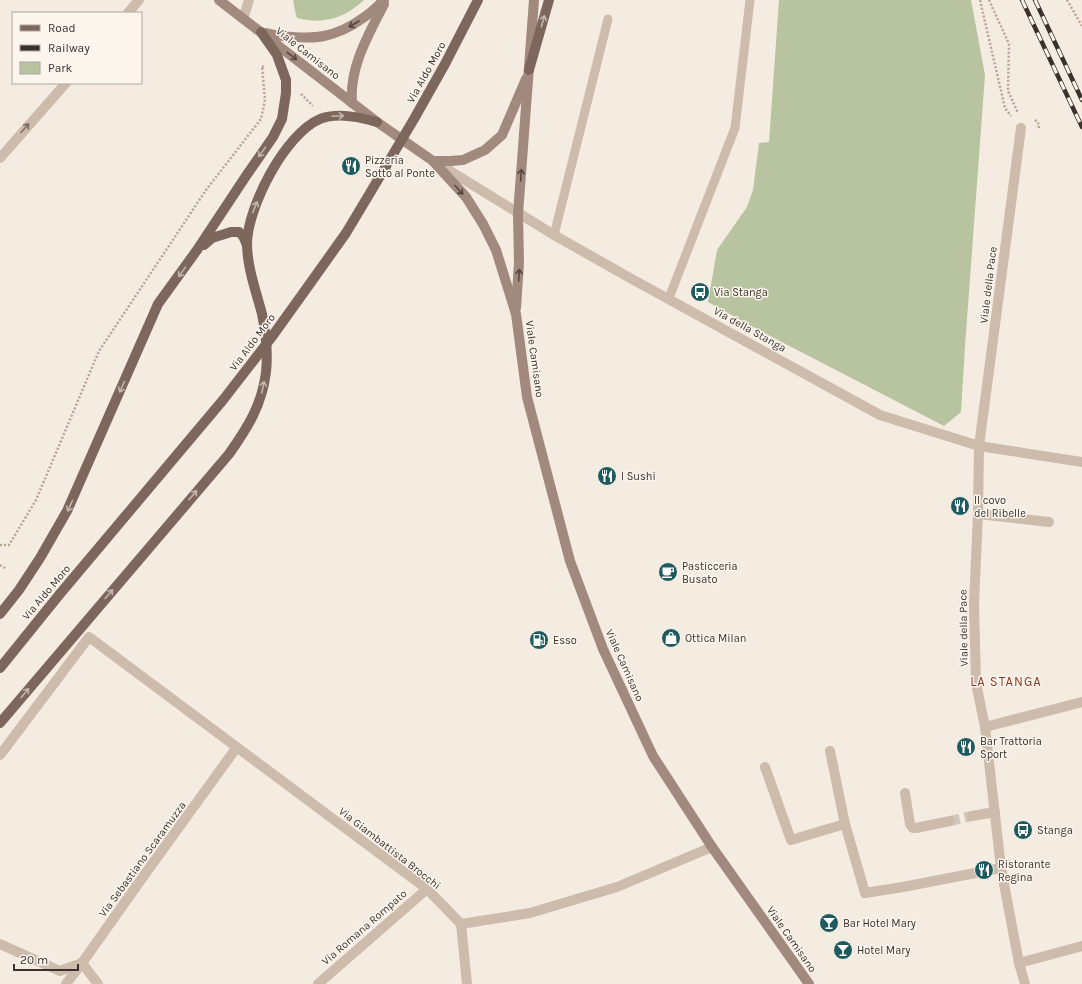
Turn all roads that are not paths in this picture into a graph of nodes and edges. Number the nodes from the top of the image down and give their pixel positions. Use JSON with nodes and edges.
{"nodes":[{"id":1,"x":139,"y":0,"type":"edge"},
{"id":2,"x":220,"y":0,"type":"edge"},
{"id":3,"x":249,"y":0,"type":"edge"},
{"id":4,"x":385,"y":0,"type":"edge"},
{"id":5,"x":478,"y":0,"type":"edge"},
{"id":6,"x":534,"y":0,"type":"edge"},
{"id":7,"x":549,"y":0,"type":"edge"},
{"id":8,"x":750,"y":0,"type":"edge"},
{"id":9,"x":129,"y":12,"type":"edge"},
{"id":10,"x":243,"y":19,"type":"junction"},
{"id":11,"x":608,"y":19,"type":"dead end"},
{"id":12,"x":262,"y":32,"type":"junction"},
{"id":13,"x":529,"y":70,"type":"junction"},
{"id":14,"x":65,"y":84,"type":"edge"},
{"id":15,"x":352,"y":103,"type":"junction"},
{"id":16,"x":377,"y":122,"type":"junction"},
{"id":17,"x":1021,"y":128,"type":"road end"},
{"id":18,"x":0,"y":158,"type":"edge"},
{"id":19,"x":433,"y":161,"type":"junction"},
{"id":20,"x":518,"y":214,"type":"junction"},
{"id":21,"x":554,"y":235,"type":"junction"},
{"id":22,"x":247,"y":245,"type":"junction"},
{"id":23,"x":197,"y":250,"type":"junction"},
{"id":24,"x":668,"y":298,"type":"junction"},
{"id":25,"x":516,"y":314,"type":"junction"},
{"id":26,"x":979,"y":446,"type":"junction"},
{"id":27,"x":1082,"y":462,"type":"edge"},
{"id":28,"x":978,"y":514,"type":"junction"},
{"id":29,"x":1049,"y":522,"type":"dead end"},
{"id":30,"x":0,"y":614,"type":"edge"},
{"id":31,"x":0,"y":668,"type":"edge"},
{"id":32,"x":1082,"y":702,"type":"edge"},
{"id":33,"x":0,"y":723,"type":"edge"},
{"id":34,"x":985,"y":727,"type":"junction"},
{"id":35,"x":237,"y":747,"type":"junction"},
{"id":36,"x":830,"y":751,"type":"dead end"},
{"id":37,"x":0,"y":755,"type":"edge"},
{"id":38,"x":765,"y":767,"type":"dead end"},
{"id":39,"x":905,"y":793,"type":"dead end"},
{"id":40,"x":995,"y":812,"type":"junction"},
{"id":41,"x":972,"y":816,"type":"tunnel mouth"},
{"id":42,"x":950,"y":821,"type":"tunnel mouth"},
{"id":43,"x":845,"y":824,"type":"junction"},
{"id":44,"x":712,"y":847,"type":"junction"},
{"id":45,"x":1001,"y":868,"type":"junction"},
{"id":46,"x":427,"y":889,"type":"junction"},
{"id":47,"x":461,"y":924,"type":"junction"},
{"id":48,"x":0,"y":944,"type":"edge"},
{"id":49,"x":1082,"y":946,"type":"edge"},
{"id":50,"x":1019,"y":963,"type":"junction"},
{"id":51,"x":82,"y":964,"type":"junction"},
{"id":52,"x":66,"y":984,"type":"edge"},
{"id":53,"x":98,"y":984,"type":"edge"},
{"id":54,"x":318,"y":984,"type":"edge"},
{"id":55,"x":467,"y":984,"type":"edge"},
{"id":56,"x":809,"y":984,"type":"edge"},
{"id":57,"x":1025,"y":984,"type":"edge"}],
"edges":[{"from":1,"to":9,"type":"street"},
{"from":2,"to":10,"type":"main road"},
{"from":3,"to":10,"type":"street"},
{"from":4,"to":12,"type":"main road","name":"Viale Camisano","one_way":true},
{"from":4,"to":15,"type":"main road","name":"Viale Camisano"},
{"from":5,"to":31,"type":"main road","name":"Via Aldo Moro","bridge":true},
{"from":6,"to":13,"type":"main road","name":"Viale Camisano"},
{"from":13,"to":7,"type":"main road","one_way":true},
{"from":8,"to":24,"type":"lane"},
{"from":10,"to":12,"type":"main road"},
{"from":11,"to":21,"type":"lane"},
{"from":12,"to":15,"type":"main road","name":"Viale Camisano","one_way":true},
{"from":12,"to":23,"type":"main road","one_way":true},
{"from":13,"to":19,"type":"main road","name":"Viale Camisano"},
{"from":20,"to":13,"type":"main road","name":"Viale Camisano","one_way":true},
{"from":18,"to":14,"type":"street","one_way":true},
{"from":15,"to":16,"type":"main road","name":"Viale Camisano"},
{"from":16,"to":19,"type":"main road","name":"Viale Camisano"},
{"from":22,"to":16,"type":"main road","one_way":true},
{"from":17,"to":26,"type":"street","name":"Viale della Pace"},
{"from":19,"to":20,"type":"street","name":"Via della Stanga"},
{"from":19,"to":25,"type":"main road","name":"Viale Camisano","one_way":true},
{"from":20,"to":21,"type":"street","name":"Via della Stanga"},
{"from":25,"to":20,"type":"main road","name":"Viale Camisano","one_way":true},
{"from":21,"to":24,"type":"street","name":"Via della Stanga"},
{"from":22,"to":23,"type":"main road"},
{"from":33,"to":22,"type":"main road","one_way":true},
{"from":23,"to":30,"type":"main road","one_way":true},
{"from":24,"to":26,"type":"street","name":"Via della Stanga"},
{"from":25,"to":44,"type":"main road","name":"Viale Camisano"},
{"from":26,"to":27,"type":"street"},
{"from":26,"to":28,"type":"street","name":"Viale della Pace"},
{"from":28,"to":29,"type":"street"},
{"from":28,"to":34,"type":"street","name":"Viale della Pace"},
{"from":32,"to":34,"type":"street"},
{"from":34,"to":40,"type":"street","name":"Viale della Pace"},
{"from":35,"to":37,"type":"street","name":"Via Giambattista Brocchi"},
{"from":35,"to":46,"type":"street","name":"Via Giambattista Brocchi"},
{"from":35,"to":51,"type":"street","name":"Via Sebastiano Scaramuzza"},
{"from":36,"to":43,"type":"street"},
{"from":38,"to":43,"type":"street"},
{"from":39,"to":42,"type":"street"},
{"from":40,"to":41,"type":"street"},
{"from":40,"to":45,"type":"street","name":"Viale della Pace"},
{"from":43,"to":45,"type":"street"},
{"from":44,"to":47,"type":"street"},
{"from":44,"to":56,"type":"main road","name":"Viale Camisano"},
{"from":45,"to":50,"type":"street","name":"Viale della Pace"},
{"from":46,"to":47,"type":"street","name":"Via Giambattista Brocchi"},
{"from":46,"to":54,"type":"street","name":"Via Romana Rompato"},
{"from":47,"to":55,"type":"street"},
{"from":48,"to":51,"type":"street"},
{"from":49,"to":50,"type":"street"},
{"from":50,"to":57,"type":"street","name":"Viale della Pace"},
{"from":51,"to":52,"type":"street","name":"Via Sebastiano Scaramuzza"},
{"from":51,"to":53,"type":"street"}]}
